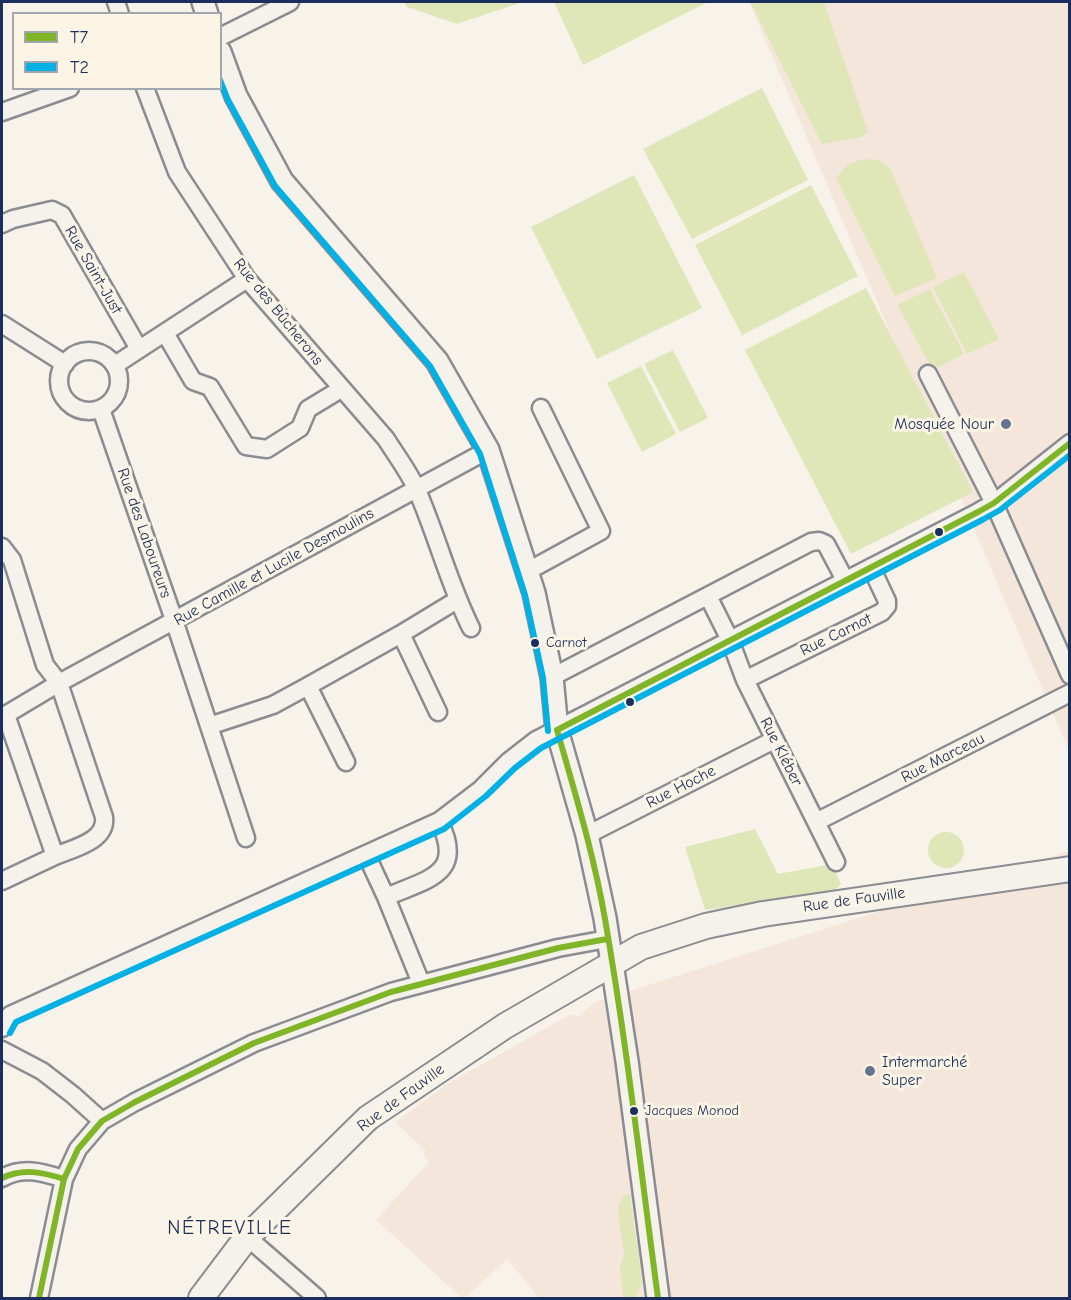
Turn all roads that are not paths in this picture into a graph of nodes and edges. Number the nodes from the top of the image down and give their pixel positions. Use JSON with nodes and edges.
{"nodes":[{"id":1,"x":290,"y":2,"type":"edge"},
{"id":2,"x":222,"y":36,"type":"edge"},
{"id":3,"x":222,"y":58,"type":"edge"},
{"id":4,"x":64,"y":90,"type":"edge"},
{"id":5,"x":146,"y":90,"type":"edge"},
{"id":6,"x":2,"y":112,"type":"edge"},
{"id":7,"x":2,"y":224,"type":"edge"},
{"id":8,"x":247,"y":279,"type":"junction"},
{"id":9,"x":3,"y":330,"type":"edge"},
{"id":10,"x":165,"y":333,"type":"junction"},
{"id":11,"x":139,"y":350,"type":"junction"},
{"id":12,"x":65,"y":364,"type":"junction"},
{"id":13,"x":115,"y":365,"type":"junction"},
{"id":14,"x":928,"y":374,"type":"dead end"},
{"id":15,"x":341,"y":389,"type":"junction"},
{"id":16,"x":541,"y":408,"type":"dead end"},
{"id":17,"x":101,"y":409,"type":"junction"},
{"id":18,"x":1070,"y":443,"type":"edge"},
{"id":19,"x":488,"y":450,"type":"junction"},
{"id":20,"x":416,"y":489,"type":"junction"},
{"id":21,"x":994,"y":503,"type":"junction"},
{"id":22,"x":2,"y":547,"type":"edge"},
{"id":23,"x":870,"y":567,"type":"junction"},
{"id":24,"x":528,"y":571,"type":"junction"},
{"id":25,"x":846,"y":580,"type":"junction"},
{"id":26,"x":708,"y":596,"type":"junction"},
{"id":27,"x":457,"y":600,"type":"junction"},
{"id":28,"x":174,"y":620,"type":"junction"},
{"id":29,"x":471,"y":628,"type":"dead end"},
{"id":30,"x":401,"y":634,"type":"junction"},
{"id":31,"x":730,"y":640,"type":"junction"},
{"id":32,"x":1070,"y":675,"type":"edge"},
{"id":33,"x":552,"y":677,"type":"junction"},
{"id":34,"x":745,"y":680,"type":"junction"},
{"id":35,"x":59,"y":683,"type":"junction"},
{"id":36,"x":308,"y":686,"type":"junction"},
{"id":37,"x":1070,"y":693,"type":"edge"},
{"id":38,"x":438,"y":712,"type":"dead end"},
{"id":39,"x":4,"y":716,"type":"edge"},
{"id":40,"x":209,"y":726,"type":"junction"},
{"id":41,"x":557,"y":730,"type":"junction"},
{"id":42,"x":774,"y":740,"type":"junction"},
{"id":43,"x":346,"y":762,"type":"dead end"},
{"id":44,"x":439,"y":821,"type":"junction"},
{"id":45,"x":816,"y":822,"type":"junction"},
{"id":46,"x":587,"y":835,"type":"junction"},
{"id":47,"x":246,"y":838,"type":"dead end"},
{"id":48,"x":366,"y":854,"type":"junction"},
{"id":49,"x":55,"y":856,"type":"junction"},
{"id":50,"x":836,"y":862,"type":"dead end"},
{"id":51,"x":1070,"y":869,"type":"edge"},
{"id":52,"x":2,"y":881,"type":"edge"},
{"id":53,"x":1070,"y":883,"type":"edge"},
{"id":54,"x":386,"y":897,"type":"junction"},
{"id":55,"x":608,"y":939,"type":"junction"},
{"id":56,"x":611,"y":966,"type":"junction"},
{"id":57,"x":421,"y":983,"type":"junction"},
{"id":58,"x":2,"y":1028,"type":"edge"},
{"id":59,"x":2,"y":1050,"type":"edge"},
{"id":60,"x":102,"y":1121,"type":"junction"},
{"id":61,"x":2,"y":1178,"type":"edge"},
{"id":62,"x":64,"y":1179,"type":"junction"},
{"id":63,"x":247,"y":1237,"type":"junction"},
{"id":64,"x":39,"y":1299,"type":"edge"},
{"id":65,"x":201,"y":1299,"type":"edge"},
{"id":66,"x":317,"y":1299,"type":"edge"},
{"id":67,"x":658,"y":1299,"type":"edge"}],
"edges":[{"from":1,"to":2,"type":"street"},
{"from":3,"to":19,"type":"street"},
{"from":4,"to":6,"type":"street"},
{"from":5,"to":8,"type":"street","name":"Rue des Bûcherons"},
{"from":7,"to":11,"type":"street","name":"Rue Saint-Just"},
{"from":8,"to":10,"type":"street"},
{"from":8,"to":15,"type":"street","name":"Rue des Bûcherons"},
{"from":9,"to":12,"type":"street"},
{"from":10,"to":11,"type":"street"},
{"from":10,"to":15,"type":"street"},
{"from":11,"to":13,"type":"street"},
{"from":12,"to":13,"type":"street"},
{"from":12,"to":17,"type":"street"},
{"from":13,"to":17,"type":"street"},
{"from":14,"to":21,"type":"street"},
{"from":15,"to":20,"type":"street","name":"Rue des Bûcherons"},
{"from":16,"to":24,"type":"street"},
{"from":17,"to":28,"type":"street","name":"Rue des Laboureurs"},
{"from":18,"to":21,"type":"street"},
{"from":19,"to":20,"type":"street","name":"Rue Camille et Lucile Desmoulins"},
{"from":19,"to":24,"type":"street"},
{"from":20,"to":27,"type":"street","name":"Rue des Bûcherons"},
{"from":20,"to":28,"type":"street","name":"Rue Camille et Lucile Desmoulins"},
{"from":21,"to":23,"type":"street"},
{"from":21,"to":32,"type":"street"},
{"from":22,"to":35,"type":"street"},
{"from":23,"to":25,"type":"street"},
{"from":23,"to":34,"type":"street","name":"Rue Carnot"},
{"from":24,"to":33,"type":"street"},
{"from":25,"to":26,"type":"street"},
{"from":25,"to":31,"type":"street"},
{"from":26,"to":31,"type":"street","name":"Rue Kléber"},
{"from":26,"to":33,"type":"street"},
{"from":27,"to":29,"type":"street","name":"Rue des Bûcherons"},
{"from":27,"to":30,"type":"street"},
{"from":28,"to":35,"type":"street","name":"Rue Camille et Lucile Desmoulins"},
{"from":28,"to":40,"type":"street","name":"Rue des Laboureurs"},
{"from":30,"to":36,"type":"street"},
{"from":30,"to":38,"type":"street"},
{"from":31,"to":34,"type":"street","name":"Rue Kléber"},
{"from":31,"to":41,"type":"street"},
{"from":33,"to":41,"type":"street"},
{"from":34,"to":42,"type":"street","name":"Rue Kléber"},
{"from":35,"to":39,"type":"street","name":"Rue Camille et Lucile Desmoulins"},
{"from":35,"to":49,"type":"street"},
{"from":36,"to":40,"type":"street"},
{"from":36,"to":43,"type":"street"},
{"from":37,"to":45,"type":"street","name":"Rue Marceau"},
{"from":39,"to":49,"type":"street","name":"Rue Camille et Lucile Desmoulins"},
{"from":40,"to":47,"type":"street","name":"Rue des Laboureurs"},
{"from":41,"to":44,"type":"street"},
{"from":41,"to":46,"type":"street"},
{"from":42,"to":45,"type":"street","name":"Rue Kléber"},
{"from":42,"to":46,"type":"street","name":"Rue Hoche"},
{"from":44,"to":48,"type":"street"},
{"from":44,"to":54,"type":"street"},
{"from":45,"to":50,"type":"street","name":"Rue Kléber"},
{"from":46,"to":55,"type":"street"},
{"from":48,"to":54,"type":"street"},
{"from":48,"to":58,"type":"street"},
{"from":49,"to":52,"type":"street"},
{"from":51,"to":56,"type":"main road","name":"Rue de Fauville"},
{"from":53,"to":56,"type":"main road","name":"Rue de Fauville"},
{"from":54,"to":57,"type":"street"},
{"from":55,"to":56,"type":"street"},
{"from":55,"to":57,"type":"street"},
{"from":56,"to":63,"type":"main road","name":"Rue de Fauville"},
{"from":56,"to":67,"type":"street"},
{"from":57,"to":60,"type":"street"},
{"from":59,"to":60,"type":"street"},
{"from":60,"to":62,"type":"street"},
{"from":61,"to":62,"type":"street"},
{"from":62,"to":64,"type":"street"},
{"from":63,"to":65,"type":"main road","name":"Rue de Fauville"},
{"from":63,"to":66,"type":"street"}]}
